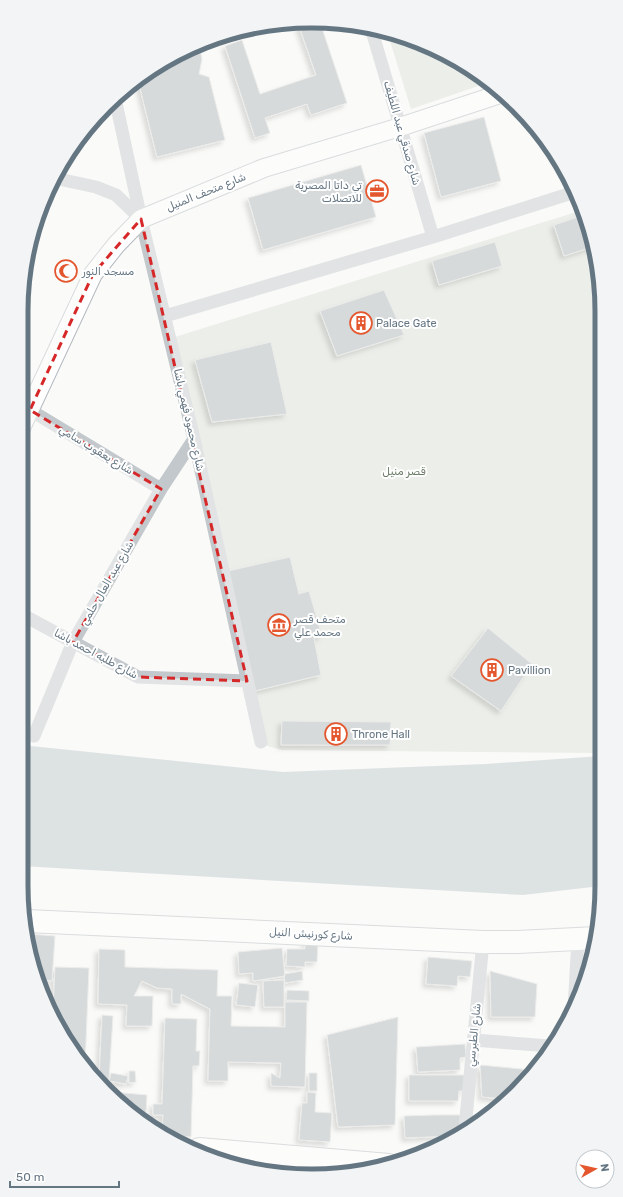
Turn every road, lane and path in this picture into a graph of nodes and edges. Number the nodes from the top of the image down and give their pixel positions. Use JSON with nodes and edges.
{"nodes":[{"id":1,"x":373,"y":35,"type":"edge"},
{"id":2,"x":495,"y":96,"type":"edge"},
{"id":3,"x":117,"y":105,"type":"edge"},
{"id":4,"x":400,"y":127,"type":"junction"},
{"id":5,"x":61,"y":179,"type":"edge"},
{"id":6,"x":569,"y":194,"type":"edge"},
{"id":7,"x":141,"y":219,"type":"junction"},
{"id":8,"x":432,"y":237,"type":"junction"},
{"id":9,"x":165,"y":316,"type":"junction"},
{"id":10,"x":30,"y":410,"type":"junction"},
{"id":11,"x":28,"y":414,"type":"edge"},
{"id":12,"x":194,"y":439,"type":"junction"},
{"id":13,"x":162,"y":489,"type":"junction"},
{"id":14,"x":28,"y":618,"type":"edge"},
{"id":15,"x":72,"y":642,"type":"junction"},
{"id":16,"x":247,"y":680,"type":"junction"},
{"id":17,"x":34,"y":736,"type":"dead end"},
{"id":18,"x":261,"y":742,"type":"dead end"},
{"id":19,"x":30,"y":921,"type":"edge"},
{"id":20,"x":587,"y":939,"type":"edge"},
{"id":21,"x":483,"y":942,"type":"junction"},
{"id":22,"x":580,"y":977,"type":"edge"},
{"id":23,"x":474,"y":1040,"type":"junction"},
{"id":24,"x":545,"y":1046,"type":"edge"},
{"id":25,"x":465,"y":1123,"type":"edge"},
{"id":26,"x":224,"y":1155,"type":"edge"},
{"id":27,"x":368,"y":1164,"type":"edge"}],
"edges":[{"from":1,"to":4,"type":"street","name":"شارع صدقي عبد اللطيف"},
{"from":2,"to":4,"type":"street","name":"شارع متحف المنيل"},
{"from":3,"to":7,"type":"street","name":"شارع محمود فهمي باشا"},
{"from":4,"to":7,"type":"street","name":"شارع متحف المنيل"},
{"from":4,"to":8,"type":"street","name":"شارع صدقي عبد اللطيف"},
{"from":5,"to":7,"type":"street"},
{"from":6,"to":8,"type":"street"},
{"from":7,"to":9,"type":"street","name":"شارع محمود فهمي باشا"},
{"from":7,"to":10,"type":"street","name":"شارع متحف المنيل"},
{"from":8,"to":9,"type":"street"},
{"from":9,"to":12,"type":"street","name":"شارع محمود فهمي باشا"},
{"from":10,"to":11,"type":"street","name":"شارع متحف المنيل"},
{"from":10,"to":13,"type":"street","name":"شارع يعقوب سامي"},
{"from":12,"to":13,"type":"street","name":"شارع عبد العال حلمي"},
{"from":12,"to":16,"type":"street","name":"شارع محمود فهمي باشا"},
{"from":13,"to":15,"type":"street","name":"شارع عبد العال حلمي"},
{"from":14,"to":15,"type":"street","name":"شارع طلبه احمد باشا"},
{"from":15,"to":16,"type":"street","name":"شارع طلبه احمد باشا"},
{"from":15,"to":17,"type":"street","name":"شارع عبد العال حلمي"},
{"from":16,"to":18,"type":"street","name":"شارع محمود فهمي باشا"},
{"from":19,"to":21,"type":"highway","name":"شارع كورنيش النيل"},
{"from":20,"to":21,"type":"highway","name":"شارع كورنيش النيل"},
{"from":20,"to":22,"type":"street"},
{"from":21,"to":23,"type":"street","name":"شارع الطبرسي"},
{"from":23,"to":24,"type":"street"},
{"from":23,"to":25,"type":"street","name":"شارع الطبرسي"},
{"from":26,"to":27,"type":"highway"}]}
